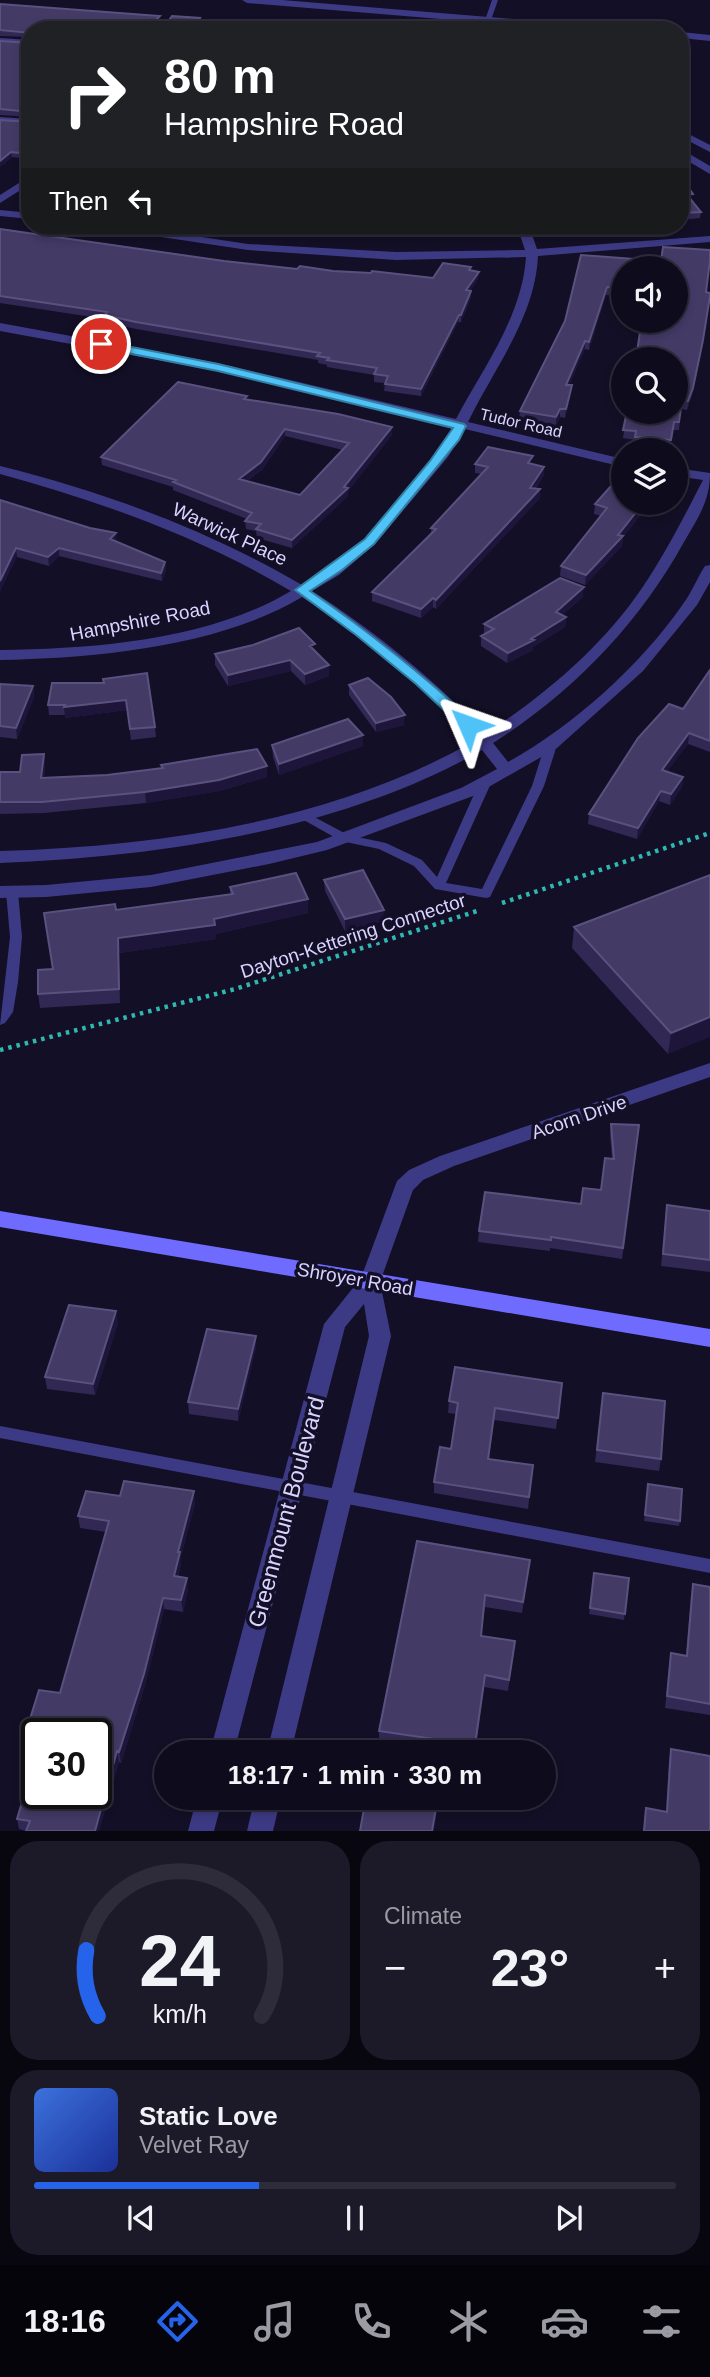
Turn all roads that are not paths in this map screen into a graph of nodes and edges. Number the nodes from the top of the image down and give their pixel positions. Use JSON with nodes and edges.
{"nodes":[{"id":1,"x":247,"y":0,"type":"edge"},
{"id":2,"x":495,"y":0,"type":"edge"},
{"id":3,"x":488,"y":20,"type":"junction"},
{"id":4,"x":500,"y":21,"type":"edge"},
{"id":5,"x":0,"y":30,"type":"edge"},
{"id":6,"x":21,"y":32,"type":"edge"},
{"id":7,"x":689,"y":37,"type":"edge"},
{"id":8,"x":710,"y":38,"type":"edge"},
{"id":9,"x":0,"y":41,"type":"edge"},
{"id":10,"x":21,"y":42,"type":"edge"},
{"id":11,"x":0,"y":120,"type":"edge"},
{"id":12,"x":21,"y":121,"type":"edge"},
{"id":13,"x":689,"y":136,"type":"edge"},
{"id":14,"x":709,"y":146,"type":"edge"},
{"id":15,"x":689,"y":151,"type":"edge"},
{"id":16,"x":689,"y":157,"type":"edge"},
{"id":17,"x":710,"y":171,"type":"edge"},
{"id":18,"x":21,"y":185,"type":"edge"},
{"id":19,"x":0,"y":200,"type":"edge"},
{"id":20,"x":0,"y":213,"type":"edge"},
{"id":21,"x":21,"y":215,"type":"edge"},
{"id":22,"x":176,"y":235,"type":"edge"},
{"id":23,"x":528,"y":235,"type":"edge"},
{"id":24,"x":710,"y":239,"type":"edge"},
{"id":25,"x":532,"y":253,"type":"junction"},
{"id":26,"x":0,"y":327,"type":"edge"},
{"id":27,"x":460,"y":426,"type":"junction"},
{"id":28,"x":611,"y":460,"type":"edge"},
{"id":29,"x":0,"y":470,"type":"edge"},
{"id":30,"x":688,"y":474,"type":"edge"},
{"id":31,"x":710,"y":478,"type":"edge"},
{"id":32,"x":710,"y":569,"type":"edge"},
{"id":33,"x":301,"y":590,"type":"junction"},
{"id":34,"x":0,"y":655,"type":"edge"},
{"id":35,"x":484,"y":740,"type":"junction"},
{"id":36,"x":551,"y":745,"type":"junction"},
{"id":37,"x":506,"y":770,"type":"junction"},
{"id":38,"x":486,"y":781,"type":"junction"},
{"id":39,"x":301,"y":815,"type":"junction"},
{"id":40,"x":345,"y":838,"type":"junction"},
{"id":41,"x":0,"y":857,"type":"edge"},
{"id":42,"x":439,"y":886,"type":"junction"},
{"id":43,"x":6,"y":892,"type":"edge"},
{"id":44,"x":486,"y":894,"type":"junction"},
{"id":45,"x":495,"y":905,"type":"road end"},
{"id":46,"x":0,"y":1020,"type":"edge"},
{"id":47,"x":710,"y":1070,"type":"edge"},
{"id":48,"x":447,"y":1161,"type":"joint"},
{"id":49,"x":0,"y":1219,"type":"edge"},
{"id":50,"x":370,"y":1282,"type":"junction"},
{"id":51,"x":710,"y":1338,"type":"edge"},
{"id":52,"x":0,"y":1432,"type":"edge"},
{"id":53,"x":292,"y":1488,"type":"junction"},
{"id":54,"x":342,"y":1498,"type":"junction"},
{"id":55,"x":710,"y":1566,"type":"edge"},
{"id":56,"x":225,"y":1740,"type":"edge"},
{"id":57,"x":282,"y":1740,"type":"edge"},
{"id":58,"x":207,"y":1810,"type":"edge"},
{"id":59,"x":265,"y":1810,"type":"edge"},
{"id":60,"x":201,"y":1831,"type":"edge"},
{"id":61,"x":260,"y":1831,"type":"edge"}],
"edges":[{"from":1,"to":3,"type":"street"},
{"from":2,"to":3,"type":"lane"},
{"from":3,"to":4,"type":"street"},
{"from":5,"to":6,"type":"street"},
{"from":7,"to":8,"type":"street"},
{"from":9,"to":10,"type":"street"},
{"from":11,"to":12,"type":"street"},
{"from":13,"to":14,"type":"street"},
{"from":14,"to":15,"type":"street"},
{"from":16,"to":17,"type":"street"},
{"from":18,"to":19,"type":"street"},
{"from":20,"to":21,"type":"street"},
{"from":22,"to":25,"type":"street"},
{"from":23,"to":25,"type":"street"},
{"from":24,"to":25,"type":"street"},
{"from":25,"to":27,"type":"street","name":"Hampshire Road"},
{"from":26,"to":27,"type":"street","name":"Tudor Road"},
{"from":27,"to":28,"type":"street","name":"Tudor Road"},
{"from":27,"to":33,"type":"street","name":"Hampshire Road"},
{"from":29,"to":33,"type":"street","name":"Warwick Place"},
{"from":30,"to":31,"type":"street"},
{"from":31,"to":35,"type":"street"},
{"from":32,"to":36,"type":"street"},
{"from":33,"to":34,"type":"street","name":"Hampshire Road"},
{"from":33,"to":35,"type":"street","name":"Warwick Place"},
{"from":35,"to":37,"type":"street","name":"Warwick Place"},
{"from":35,"to":39,"type":"street"},
{"from":36,"to":37,"type":"street"},
{"from":36,"to":44,"type":"lane"},
{"from":37,"to":38,"type":"street"},
{"from":38,"to":40,"type":"street"},
{"from":38,"to":42,"type":"lane"},
{"from":39,"to":40,"type":"lane"},
{"from":39,"to":41,"type":"street"},
{"from":40,"to":42,"type":"lane"},
{"from":40,"to":43,"type":"street"},
{"from":42,"to":44,"type":"lane"},
{"from":43,"to":46,"type":"lane"},
{"from":44,"to":45,"type":"lane"},
{"from":47,"to":48,"type":"street","name":"Acorn Drive"},
{"from":48,"to":50,"type":"street","name":"Greenmount Boulevard"},
{"from":49,"to":50,"type":"main road","name":"Shroyer Road"},
{"from":50,"to":51,"type":"main road","name":"Shroyer Road"},
{"from":50,"to":53,"type":"street","name":"Greenmount Boulevard"},
{"from":50,"to":54,"type":"street","name":"Greenmount Boulevard"},
{"from":52,"to":53,"type":"lane"},
{"from":53,"to":54,"type":"lane"},
{"from":53,"to":56,"type":"street","name":"Greenmount Boulevard"},
{"from":54,"to":55,"type":"lane"},
{"from":54,"to":57,"type":"street","name":"Greenmount Boulevard"},
{"from":58,"to":60,"type":"street"},
{"from":59,"to":61,"type":"street"}]}
